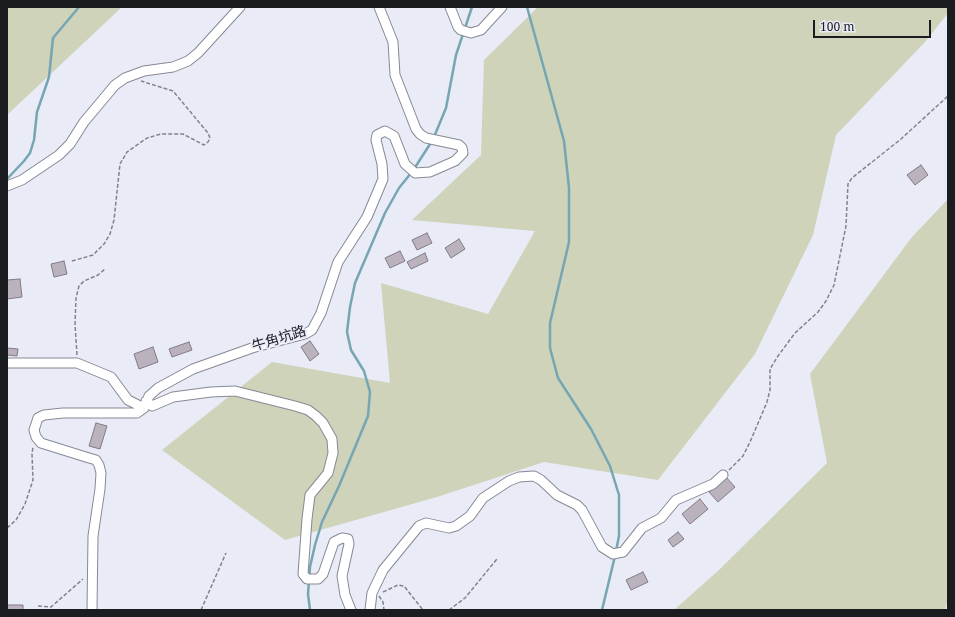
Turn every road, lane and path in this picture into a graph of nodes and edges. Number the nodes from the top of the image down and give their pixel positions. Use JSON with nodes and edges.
{"nodes":[{"id":1,"x":240,"y":7,"type":"edge"},
{"id":2,"x":379,"y":7,"type":"edge"},
{"id":3,"x":450,"y":7,"type":"edge"},
{"id":4,"x":502,"y":7,"type":"edge"},
{"id":5,"x":125,"y":78,"type":"junction"},
{"id":6,"x":948,"y":96,"type":"edge"},
{"id":7,"x":7,"y":186,"type":"edge"},
{"id":8,"x":72,"y":261,"type":"dead end"},
{"id":9,"x":104,"y":269,"type":"dead end"},
{"id":10,"x":7,"y":363,"type":"edge"},
{"id":11,"x":78,"y":363,"type":"junction"},
{"id":12,"x":145,"y":404,"type":"junction"},
{"id":13,"x":36,"y":437,"type":"junction"},
{"id":14,"x":723,"y":475,"type":"joint"},
{"id":15,"x":7,"y":528,"type":"edge"},
{"id":16,"x":226,"y":553,"type":"dead end"},
{"id":17,"x":497,"y":559,"type":"dead end"},
{"id":18,"x":92,"y":570,"type":"junction"},
{"id":19,"x":377,"y":595,"type":"dead end"},
{"id":20,"x":38,"y":606,"type":"dead end"},
{"id":21,"x":92,"y":610,"type":"edge"},
{"id":22,"x":201,"y":610,"type":"edge"},
{"id":23,"x":351,"y":610,"type":"edge"},
{"id":24,"x":370,"y":610,"type":"edge"},
{"id":25,"x":423,"y":610,"type":"edge"},
{"id":26,"x":449,"y":610,"type":"edge"}],
"edges":[{"from":1,"to":5,"type":"street"},
{"from":2,"to":12,"type":"street","name":"牛角坑路"},
{"from":3,"to":4,"type":"street"},
{"from":5,"to":7,"type":"street"},
{"from":5,"to":8,"type":"path"},
{"from":6,"to":14,"type":"path"},
{"from":9,"to":11,"type":"path"},
{"from":10,"to":11,"type":"street"},
{"from":11,"to":12,"type":"street"},
{"from":12,"to":13,"type":"street","name":"牛角坑路"},
{"from":12,"to":23,"type":"street"},
{"from":13,"to":15,"type":"path"},
{"from":13,"to":18,"type":"street"},
{"from":14,"to":24,"type":"street"},
{"from":16,"to":22,"type":"path"},
{"from":17,"to":26,"type":"path"},
{"from":18,"to":20,"type":"path"},
{"from":18,"to":21,"type":"street"},
{"from":19,"to":25,"type":"path"}]}
